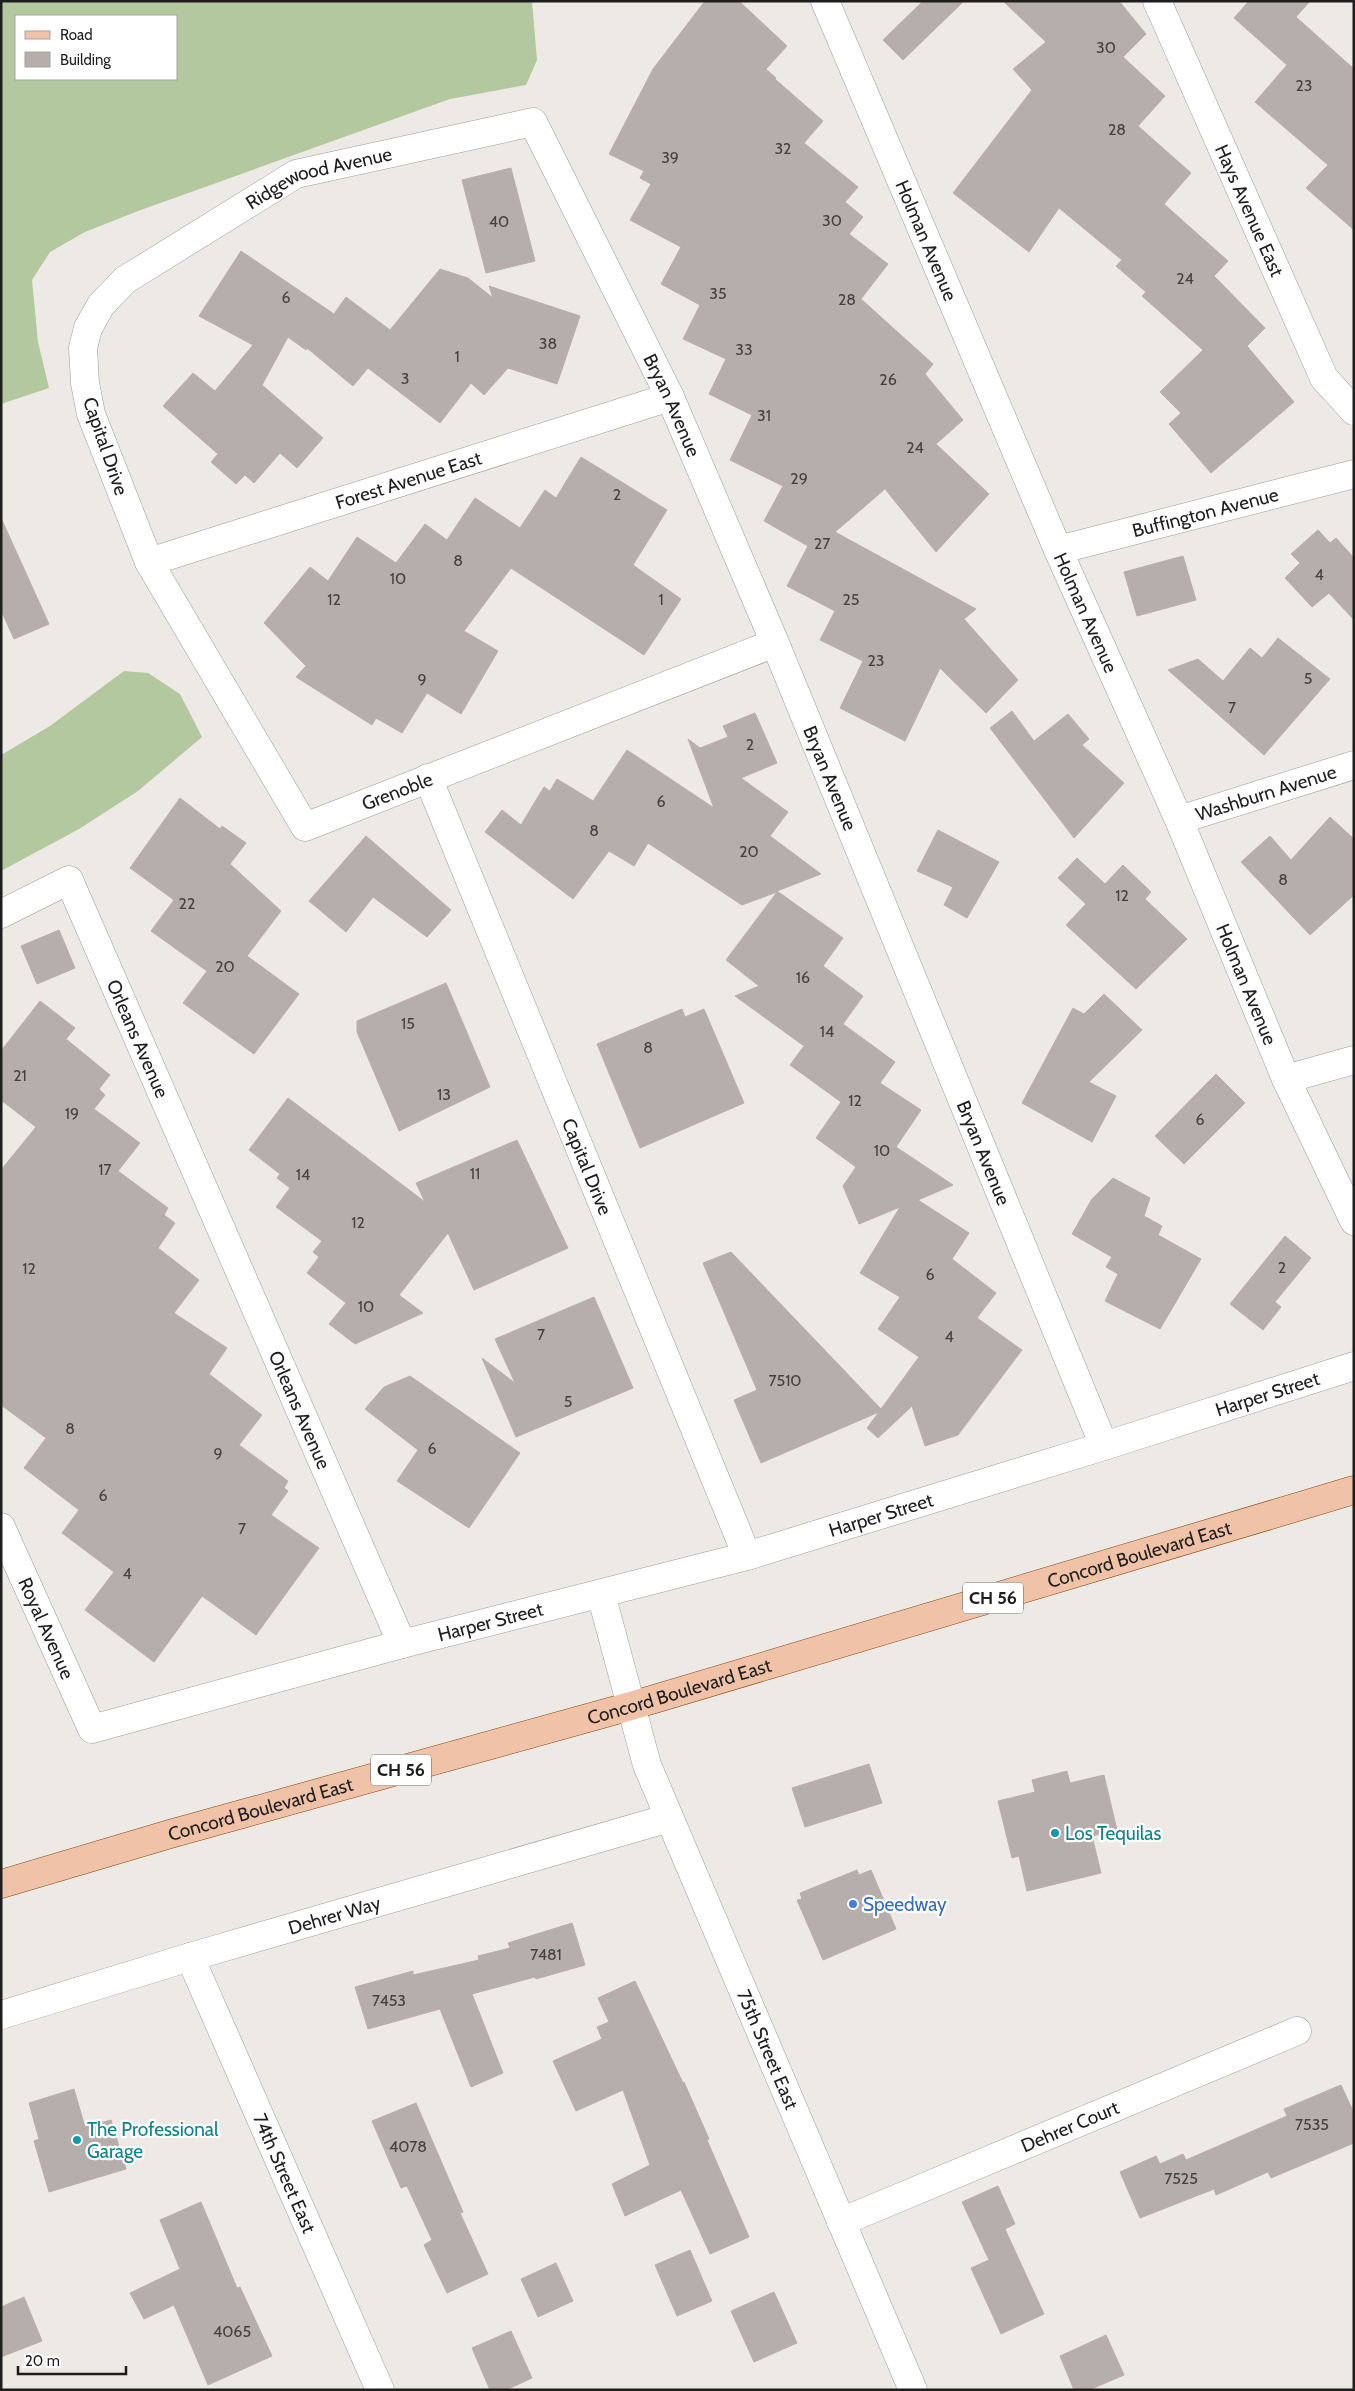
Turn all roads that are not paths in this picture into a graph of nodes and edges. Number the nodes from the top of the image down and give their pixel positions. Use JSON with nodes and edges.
{"nodes":[{"id":1,"x":826,"y":1,"type":"edge"},
{"id":2,"x":1157,"y":1,"type":"edge"},
{"id":3,"x":533,"y":122,"type":"joint"},
{"id":4,"x":125,"y":280,"type":"joint"},
{"id":5,"x":670,"y":397,"type":"junction"},
{"id":6,"x":1354,"y":411,"type":"edge"},
{"id":7,"x":1354,"y":474,"type":"edge"},
{"id":8,"x":1058,"y":550,"type":"junction"},
{"id":9,"x":148,"y":562,"type":"junction"},
{"id":10,"x":775,"y":643,"type":"junction"},
{"id":11,"x":1354,"y":765,"type":"edge"},
{"id":12,"x":428,"y":778,"type":"junction"},
{"id":13,"x":1179,"y":820,"type":"junction"},
{"id":14,"x":1,"y":914,"type":"edge"},
{"id":15,"x":1354,"y":1060,"type":"edge"},
{"id":16,"x":1286,"y":1080,"type":"junction"},
{"id":17,"x":1354,"y":1220,"type":"edge"},
{"id":18,"x":1354,"y":1366,"type":"edge"},
{"id":19,"x":1104,"y":1446,"type":"junction"},
{"id":20,"x":1354,"y":1490,"type":"edge"},
{"id":21,"x":1,"y":1527,"type":"edge"},
{"id":22,"x":747,"y":1556,"type":"junction"},
{"id":23,"x":601,"y":1594,"type":"junction"},
{"id":24,"x":402,"y":1644,"type":"junction"},
{"id":25,"x":631,"y":1706,"type":"junction"},
{"id":26,"x":669,"y":1818,"type":"junction"},
{"id":27,"x":1,"y":1884,"type":"edge"},
{"id":28,"x":190,"y":1957,"type":"junction"},
{"id":29,"x":1,"y":2015,"type":"edge"},
{"id":30,"x":1297,"y":2031,"type":"dead end"},
{"id":31,"x":841,"y":2222,"type":"junction"},
{"id":32,"x":380,"y":2390,"type":"edge"},
{"id":33,"x":913,"y":2390,"type":"edge"}],
"edges":[{"from":1,"to":8,"type":"street","name":"Holman Avenue"},
{"from":2,"to":6,"type":"street","name":"Hays Avenue East"},
{"from":3,"to":4,"type":"street","name":"Ridgewood Avenue"},
{"from":3,"to":5,"type":"street","name":"Bryan Avenue"},
{"from":4,"to":9,"type":"street","name":"Capital Drive"},
{"from":5,"to":9,"type":"street","name":"Forest Avenue East"},
{"from":5,"to":10,"type":"street","name":"Bryan Avenue"},
{"from":7,"to":8,"type":"street","name":"Buffington Avenue"},
{"from":8,"to":13,"type":"street","name":"Holman Avenue"},
{"from":9,"to":12,"type":"street","name":"Grenoble"},
{"from":10,"to":12,"type":"street","name":"Grenoble"},
{"from":10,"to":19,"type":"street","name":"Bryan Avenue"},
{"from":11,"to":13,"type":"street","name":"Washburn Avenue"},
{"from":12,"to":22,"type":"street","name":"Capital Drive"},
{"from":13,"to":16,"type":"street","name":"Holman Avenue"},
{"from":14,"to":24,"type":"street","name":"Orleans Avenue"},
{"from":15,"to":16,"type":"street"},
{"from":16,"to":17,"type":"street","name":"Holman Avenue"},
{"from":18,"to":19,"type":"street","name":"Harper Street"},
{"from":19,"to":22,"type":"street","name":"Harper Street"},
{"from":20,"to":25,"type":"main road","name":"Concord Boulevard East","number":"CH 56"},
{"from":21,"to":24,"type":"street","name":"Royal Avenue"},
{"from":22,"to":23,"type":"street","name":"Harper Street"},
{"from":23,"to":24,"type":"street","name":"Harper Street"},
{"from":23,"to":25,"type":"street","name":"75th Street East"},
{"from":25,"to":26,"type":"street","name":"75th Street East"},
{"from":25,"to":27,"type":"main road","name":"Concord Boulevard East","number":"CH 56"},
{"from":26,"to":28,"type":"street","name":"Dehrer Way"},
{"from":26,"to":31,"type":"street","name":"75th Street East"},
{"from":28,"to":29,"type":"street","name":"Dehrer Way"},
{"from":28,"to":32,"type":"street","name":"74th Street East"},
{"from":30,"to":31,"type":"street","name":"Dehrer Court"},
{"from":31,"to":33,"type":"street","name":"75th Street East"}]}
